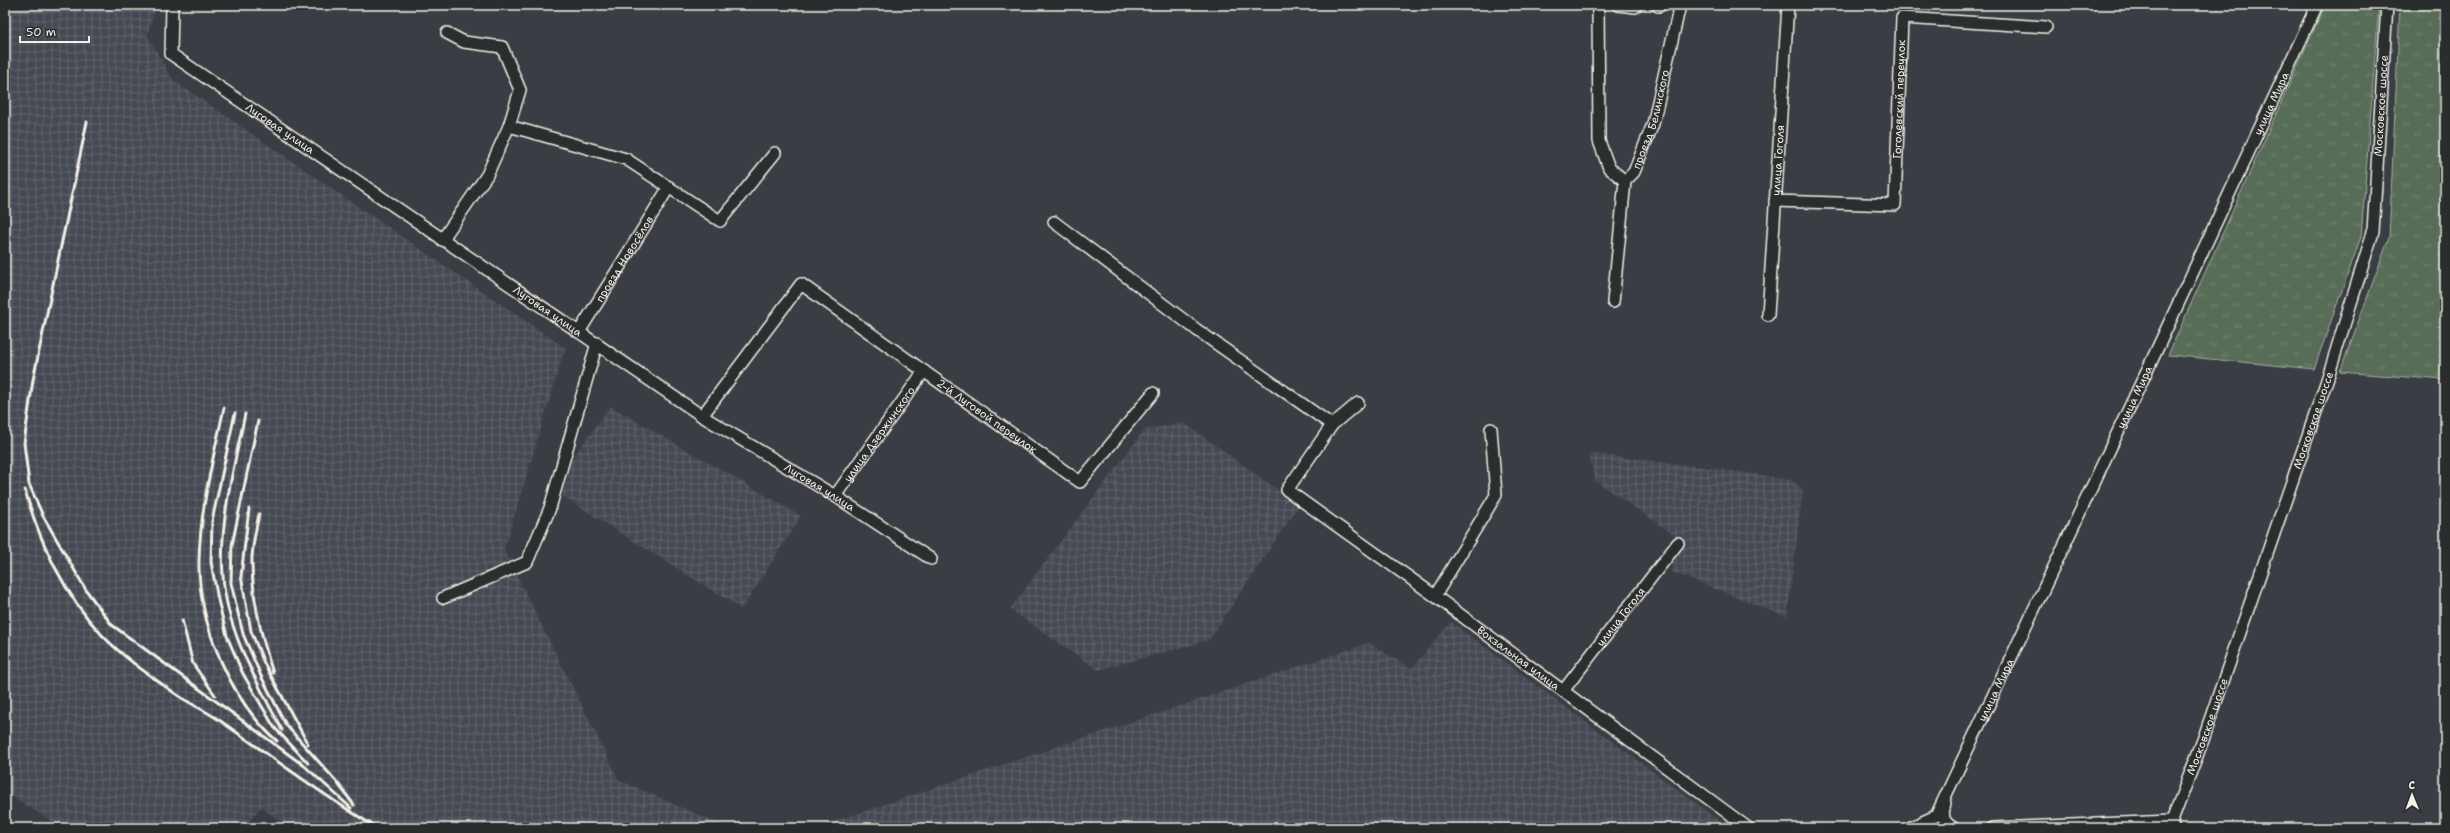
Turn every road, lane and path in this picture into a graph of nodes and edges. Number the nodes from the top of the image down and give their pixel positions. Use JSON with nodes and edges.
{"nodes":[{"id":1,"x":172,"y":5,"type":"edge"},
{"id":2,"x":1598,"y":5,"type":"edge"},
{"id":3,"x":1618,"y":5,"type":"edge"},
{"id":4,"x":1680,"y":5,"type":"edge"},
{"id":5,"x":1788,"y":5,"type":"edge"},
{"id":6,"x":2317,"y":5,"type":"edge"},
{"id":7,"x":2387,"y":5,"type":"edge"},
{"id":8,"x":1635,"y":7,"type":"dead end"},
{"id":9,"x":2046,"y":27,"type":"dead end"},
{"id":10,"x":447,"y":33,"type":"dead end"},
{"id":11,"x":508,"y":126,"type":"junction"},
{"id":12,"x":775,"y":154,"type":"dead end"},
{"id":13,"x":1624,"y":181,"type":"junction"},
{"id":14,"x":669,"y":187,"type":"junction"},
{"id":15,"x":1775,"y":201,"type":"junction"},
{"id":16,"x":1054,"y":222,"type":"dead end"},
{"id":17,"x":442,"y":240,"type":"junction"},
{"id":18,"x":1613,"y":302,"type":"dead end"},
{"id":19,"x":1768,"y":315,"type":"dead end"},
{"id":20,"x":580,"y":332,"type":"junction"},
{"id":21,"x":597,"y":343,"type":"junction"},
{"id":22,"x":924,"y":371,"type":"junction"},
{"id":23,"x":1153,"y":393,"type":"dead end"},
{"id":24,"x":1358,"y":403,"type":"dead end"},
{"id":25,"x":702,"y":416,"type":"junction"},
{"id":26,"x":1332,"y":425,"type":"junction"},
{"id":27,"x":1491,"y":429,"type":"dead end"},
{"id":28,"x":835,"y":496,"type":"junction"},
{"id":29,"x":1678,"y":543,"type":"dead end"},
{"id":30,"x":931,"y":559,"type":"dead end"},
{"id":31,"x":1435,"y":596,"type":"junction"},
{"id":32,"x":443,"y":598,"type":"dead end"},
{"id":33,"x":1563,"y":691,"type":"junction"},
{"id":34,"x":1949,"y":787,"type":"junction"},
{"id":35,"x":2173,"y":824,"type":"edge"},
{"id":36,"x":1748,"y":828,"type":"edge"},
{"id":37,"x":1909,"y":828,"type":"edge"},
{"id":38,"x":1954,"y":828,"type":"edge"},
{"id":39,"x":1993,"y":828,"type":"edge"}],
"edges":[{"from":1,"to":17,"type":"street","name":"Луговая улица"},
{"from":2,"to":13,"type":"street"},
{"from":3,"to":8,"type":"street"},
{"from":4,"to":13,"type":"street","name":"проезд Белинского"},
{"from":5,"to":15,"type":"street","name":"улица Гоголя"},
{"from":6,"to":34,"type":"street","name":"улица Мира"},
{"from":7,"to":35,"type":"street","name":"Московское шоссе"},
{"from":9,"to":15,"type":"street","name":"Гоголевский переулок"},
{"from":10,"to":11,"type":"street"},
{"from":11,"to":14,"type":"street"},
{"from":11,"to":17,"type":"street"},
{"from":12,"to":14,"type":"street"},
{"from":13,"to":18,"type":"street","name":"проезд Белинского"},
{"from":14,"to":20,"type":"street","name":"проезд Новосёлов"},
{"from":15,"to":19,"type":"street","name":"улица Гоголя"},
{"from":16,"to":26,"type":"street"},
{"from":17,"to":20,"type":"street","name":"Луговая улица"},
{"from":20,"to":21,"type":"street","name":"Луговая улица"},
{"from":21,"to":25,"type":"street","name":"Луговая улица"},
{"from":21,"to":32,"type":"street"},
{"from":22,"to":23,"type":"street","name":"2-й Луговой переулок"},
{"from":22,"to":25,"type":"street","name":"2-й Луговой переулок"},
{"from":22,"to":28,"type":"street","name":"улица Дзержинского"},
{"from":24,"to":26,"type":"street"},
{"from":25,"to":28,"type":"street","name":"Луговая улица"},
{"from":26,"to":31,"type":"street","name":"Вокзальная улица"},
{"from":27,"to":31,"type":"street"},
{"from":28,"to":30,"type":"street","name":"Луговая улица"},
{"from":29,"to":33,"type":"street","name":"улица Гоголя"},
{"from":31,"to":33,"type":"street","name":"Вокзальная улица"},
{"from":33,"to":36,"type":"street","name":"Вокзальная улица"},
{"from":34,"to":37,"type":"street"},
{"from":34,"to":38,"type":"street"},
{"from":35,"to":39,"type":"street"}]}
